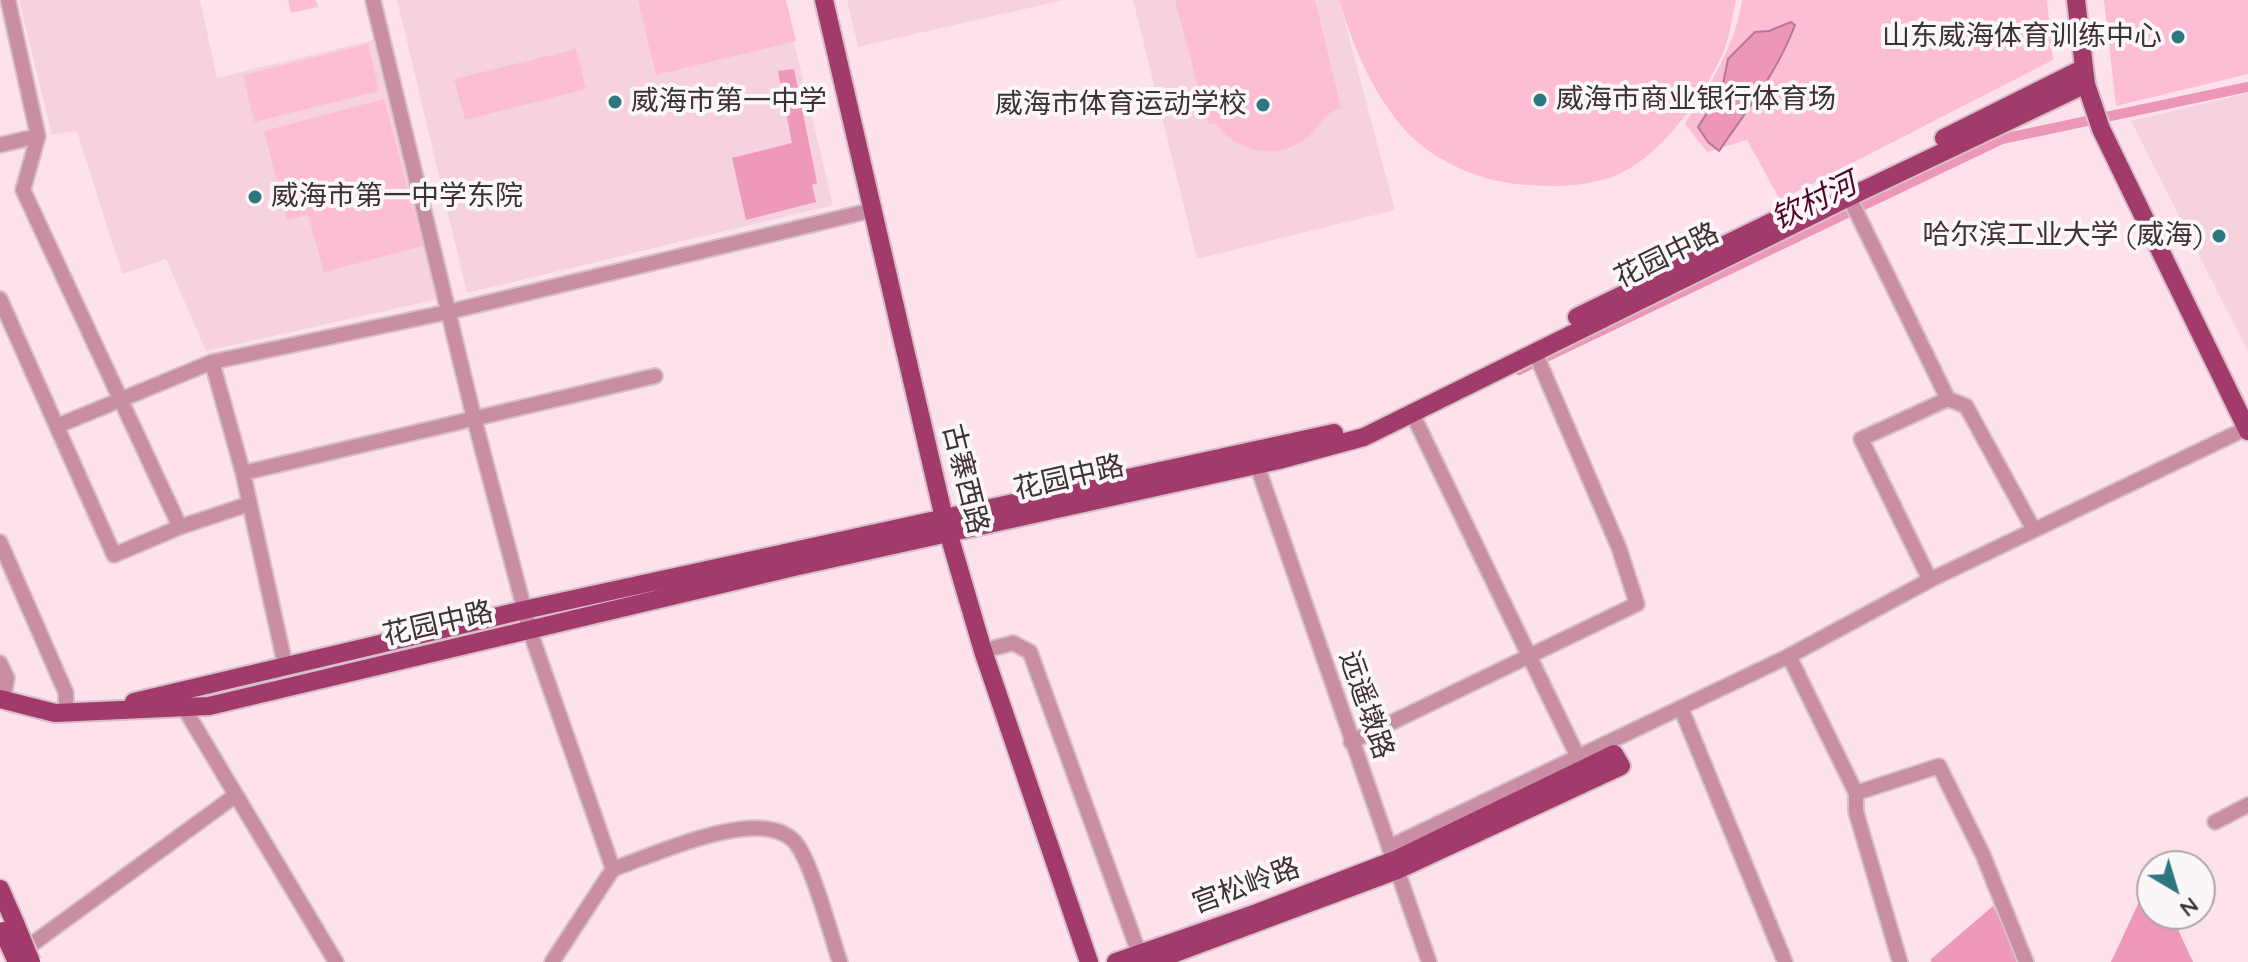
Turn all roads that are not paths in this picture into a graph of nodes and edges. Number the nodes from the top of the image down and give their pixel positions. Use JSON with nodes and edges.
{"nodes":[{"id":1,"x":8,"y":0,"type":"edge"},
{"id":2,"x":373,"y":0,"type":"edge"},
{"id":3,"x":824,"y":0,"type":"edge"},
{"id":4,"x":2076,"y":0,"type":"edge"},
{"id":5,"x":2085,"y":76,"type":"junction"},
{"id":6,"x":38,"y":136,"type":"junction"},
{"id":7,"x":0,"y":145,"type":"edge"},
{"id":8,"x":1854,"y":207,"type":"junction"},
{"id":9,"x":873,"y":210,"type":"junction"},
{"id":10,"x":0,"y":299,"type":"edge"},
{"id":11,"x":448,"y":312,"type":"junction"},
{"id":12,"x":1537,"y":358,"type":"junction"},
{"id":13,"x":212,"y":362,"type":"junction"},
{"id":14,"x":655,"y":376,"type":"dead end"},
{"id":15,"x":122,"y":399,"type":"junction"},
{"id":16,"x":1948,"y":399,"type":"junction"},
{"id":17,"x":1412,"y":413,"type":"junction"},
{"id":18,"x":474,"y":418,"type":"junction"},
{"id":19,"x":57,"y":426,"type":"junction"},
{"id":20,"x":2247,"y":430,"type":"edge"},
{"id":21,"x":1257,"y":465,"type":"junction"},
{"id":22,"x":243,"y":473,"type":"junction"},
{"id":23,"x":249,"y":504,"type":"junction"},
{"id":24,"x":946,"y":526,"type":"junction"},
{"id":25,"x":180,"y":527,"type":"junction"},
{"id":26,"x":2034,"y":530,"type":"junction"},
{"id":27,"x":0,"y":542,"type":"edge"},
{"id":28,"x":1930,"y":580,"type":"junction"},
{"id":29,"x":524,"y":610,"type":"junction"},
{"id":30,"x":530,"y":631,"type":"junction"},
{"id":31,"x":983,"y":651,"type":"junction"},
{"id":32,"x":1527,"y":655,"type":"junction"},
{"id":33,"x":1789,"y":656,"type":"junction"},
{"id":34,"x":284,"y":660,"type":"dead end"},
{"id":35,"x":0,"y":663,"type":"edge"},
{"id":36,"x":2,"y":694,"type":"edge"},
{"id":37,"x":66,"y":708,"type":"junction"},
{"id":38,"x":184,"y":708,"type":"junction"},
{"id":39,"x":1681,"y":708,"type":"junction"},
{"id":40,"x":1351,"y":742,"type":"junction"},
{"id":41,"x":1578,"y":757,"type":"junction"},
{"id":42,"x":1856,"y":793,"type":"junction"},
{"id":43,"x":236,"y":795,"type":"junction"},
{"id":44,"x":2248,"y":805,"type":"edge"},
{"id":45,"x":2215,"y":822,"type":"dead end"},
{"id":46,"x":1393,"y":859,"type":"junction"},
{"id":47,"x":613,"y":869,"type":"junction"},
{"id":48,"x":0,"y":889,"type":"edge"},
{"id":49,"x":6,"y":925,"type":"edge"},
{"id":50,"x":1145,"y":958,"type":"edge"},
{"id":51,"x":7,"y":962,"type":"edge"},
{"id":52,"x":17,"y":962,"type":"edge"},
{"id":53,"x":31,"y":962,"type":"edge"},
{"id":54,"x":336,"y":962,"type":"edge"},
{"id":55,"x":552,"y":962,"type":"edge"},
{"id":56,"x":840,"y":962,"type":"edge"},
{"id":57,"x":1089,"y":962,"type":"edge"},
{"id":58,"x":1116,"y":962,"type":"edge"},
{"id":59,"x":1429,"y":962,"type":"edge"},
{"id":60,"x":1785,"y":962,"type":"edge"},
{"id":61,"x":1900,"y":962,"type":"edge"},
{"id":62,"x":2026,"y":962,"type":"edge"}],
"edges":[{"from":1,"to":6,"type":"street"},
{"from":2,"to":11,"type":"street"},
{"from":3,"to":9,"type":"main road","name":"古寨西路"},
{"from":4,"to":5,"type":"main road"},
{"from":5,"to":8,"type":"main road","name":"花园中路"},
{"from":5,"to":20,"type":"main road"},
{"from":5,"to":24,"type":"main road"},
{"from":6,"to":7,"type":"street"},
{"from":6,"to":15,"type":"street"},
{"from":8,"to":12,"type":"main road","name":"花园中路"},
{"from":8,"to":16,"type":"street"},
{"from":9,"to":11,"type":"street"},
{"from":9,"to":24,"type":"main road","name":"古寨西路"},
{"from":10,"to":19,"type":"street"},
{"from":11,"to":13,"type":"street"},
{"from":11,"to":18,"type":"street"},
{"from":12,"to":17,"type":"main road","name":"花园中路"},
{"from":12,"to":32,"type":"street"},
{"from":13,"to":15,"type":"street"},
{"from":13,"to":22,"type":"street"},
{"from":14,"to":18,"type":"street"},
{"from":15,"to":19,"type":"street"},
{"from":15,"to":25,"type":"street"},
{"from":16,"to":26,"type":"street"},
{"from":16,"to":28,"type":"street"},
{"from":17,"to":21,"type":"main road","name":"花园中路"},
{"from":17,"to":32,"type":"street"},
{"from":18,"to":22,"type":"street"},
{"from":18,"to":29,"type":"street"},
{"from":19,"to":25,"type":"street"},
{"from":20,"to":26,"type":"street"},
{"from":21,"to":24,"type":"main road","name":"花园中路"},
{"from":21,"to":40,"type":"street","name":"远遥墩路"},
{"from":22,"to":23,"type":"street"},
{"from":23,"to":25,"type":"street"},
{"from":23,"to":34,"type":"street"},
{"from":24,"to":29,"type":"main road"},
{"from":24,"to":30,"type":"main road","name":"花园中路"},
{"from":24,"to":31,"type":"main road","name":"古寨西路"},
{"from":26,"to":28,"type":"street"},
{"from":27,"to":37,"type":"street"},
{"from":28,"to":33,"type":"street"},
{"from":29,"to":30,"type":"street"},
{"from":29,"to":37,"type":"main road"},
{"from":30,"to":38,"type":"main road","name":"花园中路"},
{"from":30,"to":47,"type":"street"},
{"from":31,"to":50,"type":"street"},
{"from":31,"to":57,"type":"main road","name":"古寨西路"},
{"from":32,"to":40,"type":"street"},
{"from":32,"to":41,"type":"street"},
{"from":33,"to":39,"type":"street"},
{"from":33,"to":42,"type":"street"},
{"from":35,"to":36,"type":"street"},
{"from":36,"to":37,"type":"main road","name":"花园中路"},
{"from":37,"to":38,"type":"main road","name":"花园中路"},
{"from":38,"to":43,"type":"street"},
{"from":39,"to":41,"type":"street"},
{"from":39,"to":60,"type":"street"},
{"from":40,"to":46,"type":"street","name":"远遥墩路"},
{"from":41,"to":46,"type":"street"},
{"from":42,"to":61,"type":"street"},
{"from":42,"to":62,"type":"street"},
{"from":43,"to":51,"type":"street"},
{"from":43,"to":54,"type":"street"},
{"from":44,"to":45,"type":"street"},
{"from":46,"to":46,"type":"main road"},
{"from":46,"to":50,"type":"main road","name":"宫松岭路"},
{"from":46,"to":59,"type":"street","name":"远遥墩路"},
{"from":47,"to":55,"type":"street"},
{"from":47,"to":56,"type":"street"},
{"from":48,"to":49,"type":"main road"},
{"from":49,"to":52,"type":"main road","bridge":true},
{"from":49,"to":53,"type":"main road","bridge":true},
{"from":50,"to":58,"type":"main road","name":"宫松岭路"}]}
